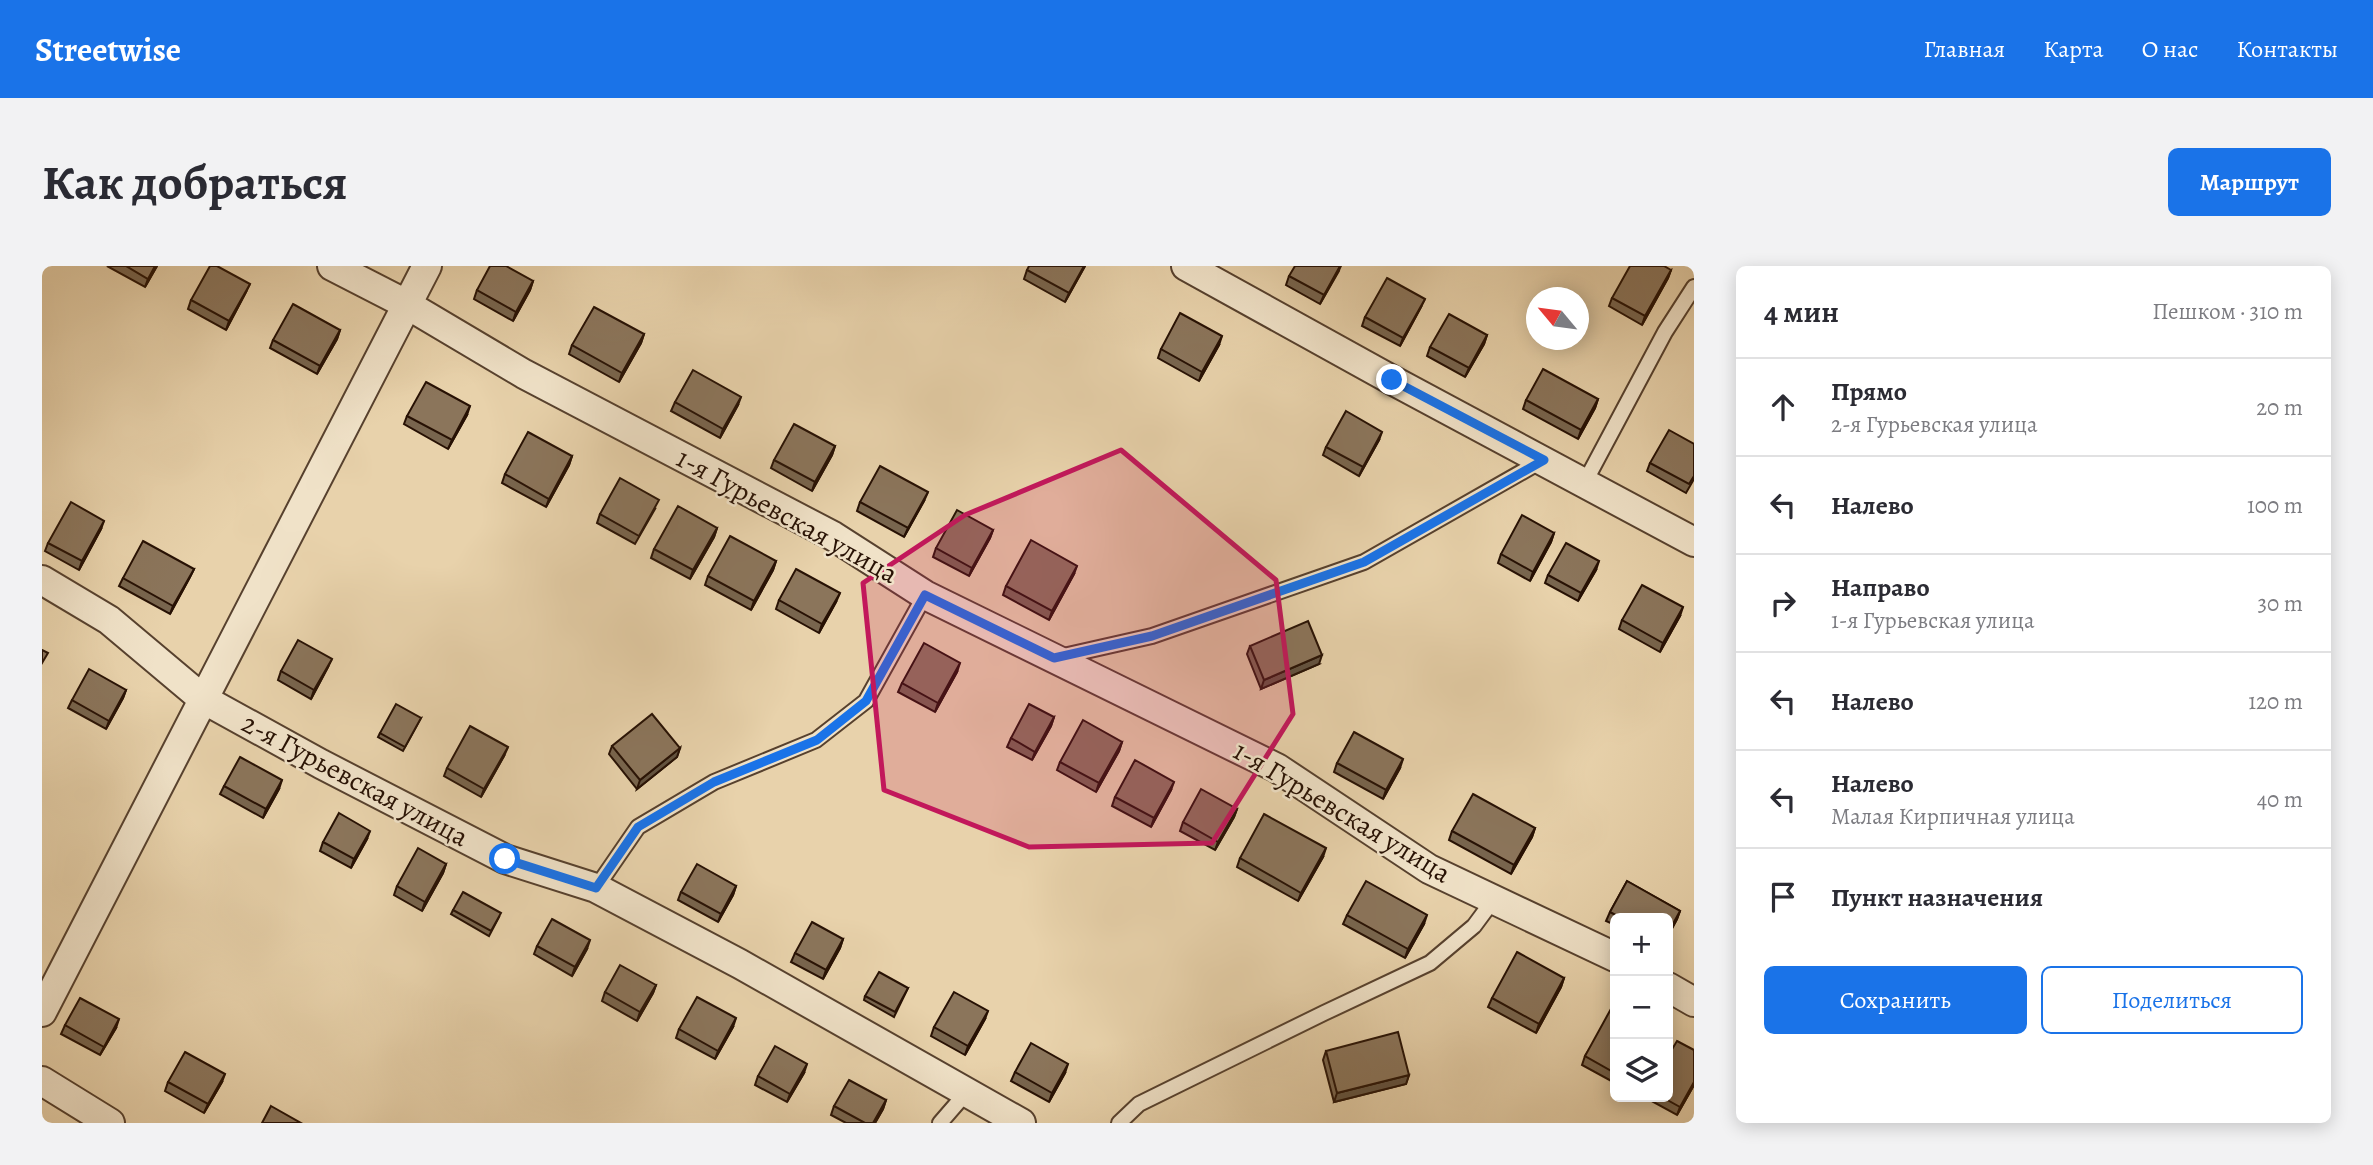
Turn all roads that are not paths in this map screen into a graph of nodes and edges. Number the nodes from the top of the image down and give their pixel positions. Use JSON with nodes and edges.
{"nodes":[{"id":1,"x":332,"y":266,"type":"edge"},
{"id":2,"x":427,"y":266,"type":"edge"},
{"id":3,"x":1186,"y":266,"type":"edge"},
{"id":4,"x":1694,"y":287,"type":"edge"},
{"id":5,"x":406,"y":304,"type":"junction"},
{"id":6,"x":1544,"y":460,"type":"junction"},
{"id":7,"x":1585,"y":482,"type":"junction"},
{"id":8,"x":1694,"y":542,"type":"edge"},
{"id":9,"x":42,"y":580,"type":"edge"},
{"id":10,"x":925,"y":595,"type":"junction"},
{"id":11,"x":1054,"y":658,"type":"junction"},
{"id":12,"x":203,"y":699,"type":"junction"},
{"id":13,"x":596,"y":888,"type":"junction"},
{"id":14,"x":1494,"y":899,"type":"junction"},
{"id":15,"x":1610,"y":955,"type":"edge"},
{"id":16,"x":1673,"y":990,"type":"edge"},
{"id":17,"x":1694,"y":1002,"type":"edge"},
{"id":18,"x":42,"y":1012,"type":"edge"},
{"id":19,"x":42,"y":1081,"type":"edge"},
{"id":20,"x":966,"y":1093,"type":"junction"},
{"id":21,"x":110,"y":1123,"type":"edge"},
{"id":22,"x":940,"y":1123,"type":"edge"},
{"id":23,"x":1021,"y":1123,"type":"edge"},
{"id":24,"x":1119,"y":1123,"type":"edge"}],
"edges":[{"from":1,"to":5,"type":"street","name":"1-я Гурьевская улица"},
{"from":2,"to":5,"type":"street"},
{"from":3,"to":6,"type":"street"},
{"from":4,"to":7,"type":"lane"},
{"from":5,"to":10,"type":"street","name":"1-я Гурьевская улица"},
{"from":5,"to":12,"type":"street"},
{"from":6,"to":7,"type":"street"},
{"from":6,"to":11,"type":"lane"},
{"from":7,"to":8,"type":"street"},
{"from":9,"to":12,"type":"street","name":"2-я Гурьевская улица"},
{"from":10,"to":11,"type":"street","name":"1-я Гурьевская улица"},
{"from":10,"to":13,"type":"lane"},
{"from":11,"to":14,"type":"street","name":"1-я Гурьевская улица"},
{"from":12,"to":13,"type":"street","name":"2-я Гурьевская улица"},
{"from":12,"to":18,"type":"street"},
{"from":13,"to":20,"type":"street","name":"2-я Гурьевская улица"},
{"from":14,"to":15,"type":"street","name":"1-я Гурьевская улица"},
{"from":14,"to":24,"type":"lane"},
{"from":16,"to":17,"type":"street"},
{"from":19,"to":21,"type":"street"},
{"from":20,"to":22,"type":"lane"},
{"from":20,"to":23,"type":"street","name":"2-я Гурьевская улица"}]}
